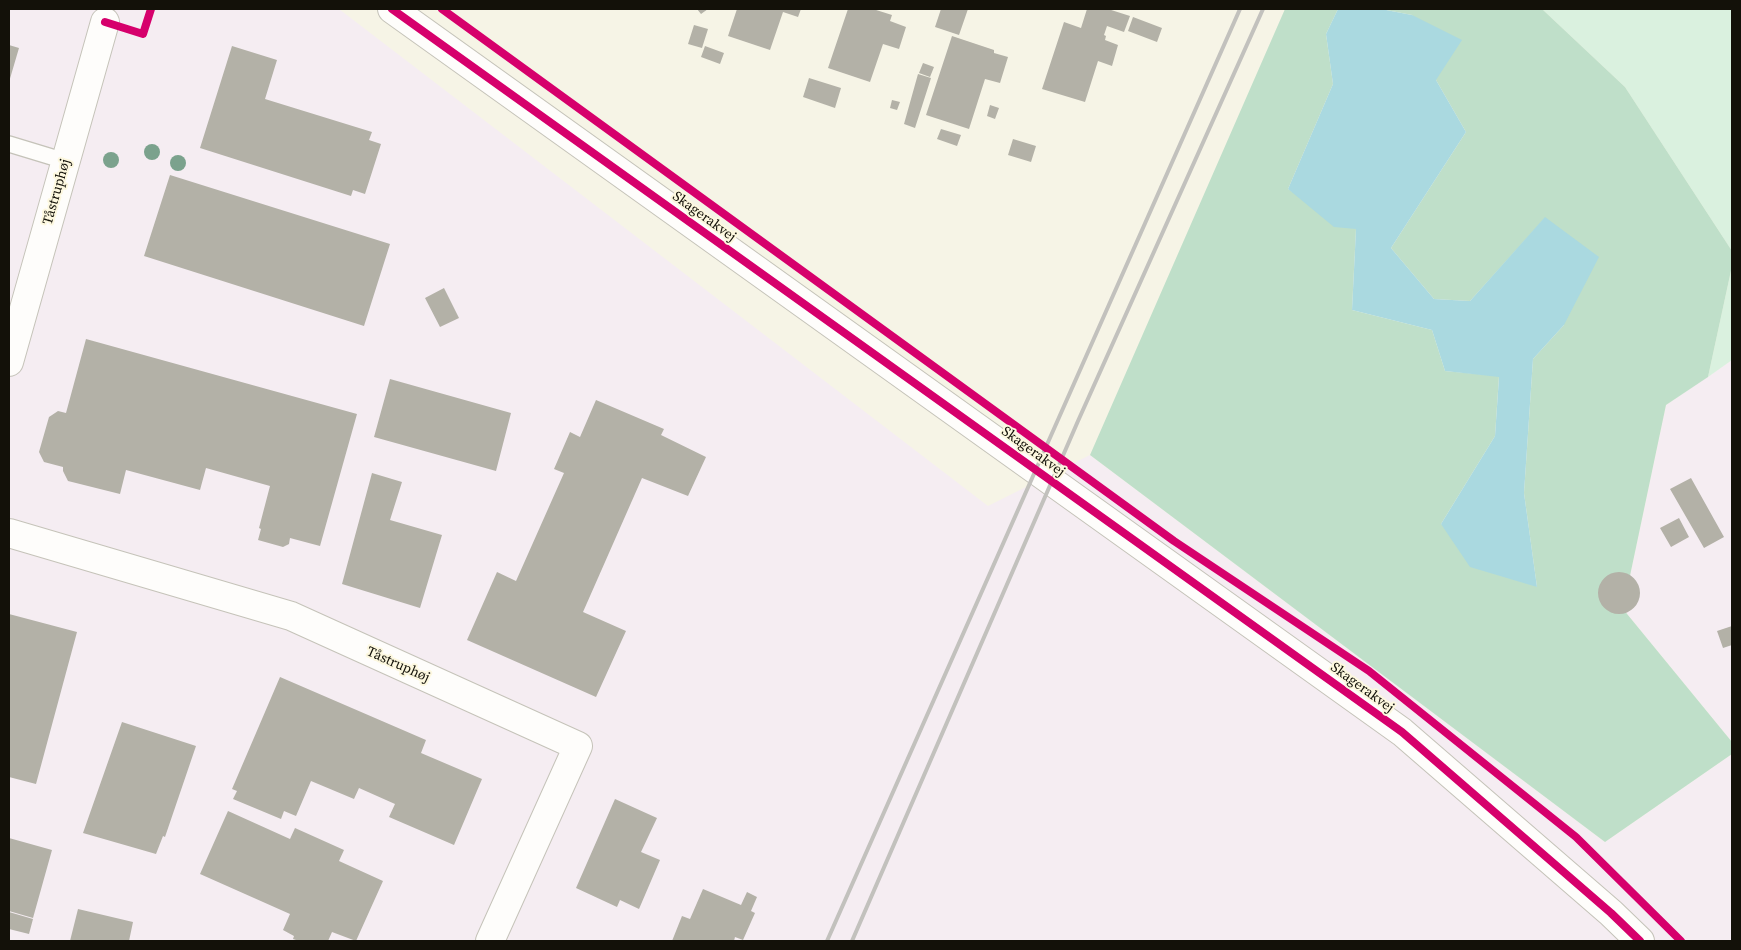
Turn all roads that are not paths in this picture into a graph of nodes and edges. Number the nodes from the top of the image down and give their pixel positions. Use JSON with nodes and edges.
{"nodes":[{"id":1,"x":392,"y":9,"type":"edge"},
{"id":2,"x":105,"y":22,"type":"dead end"},
{"id":3,"x":9,"y":144,"type":"edge"},
{"id":4,"x":66,"y":161,"type":"junction"},
{"id":5,"x":9,"y":362,"type":"edge"},
{"id":6,"x":9,"y":534,"type":"edge"},
{"id":7,"x":490,"y":941,"type":"edge"},
{"id":8,"x":1640,"y":941,"type":"edge"}],
"edges":[{"from":1,"to":8,"type":"street","name":"Skagerakvej"},
{"from":2,"to":4,"type":"street","name":"Tåstruphøj"},
{"from":3,"to":4,"type":"lane"},
{"from":4,"to":5,"type":"street","name":"Tåstruphøj"},
{"from":6,"to":7,"type":"street","name":"Tåstruphøj"}]}
